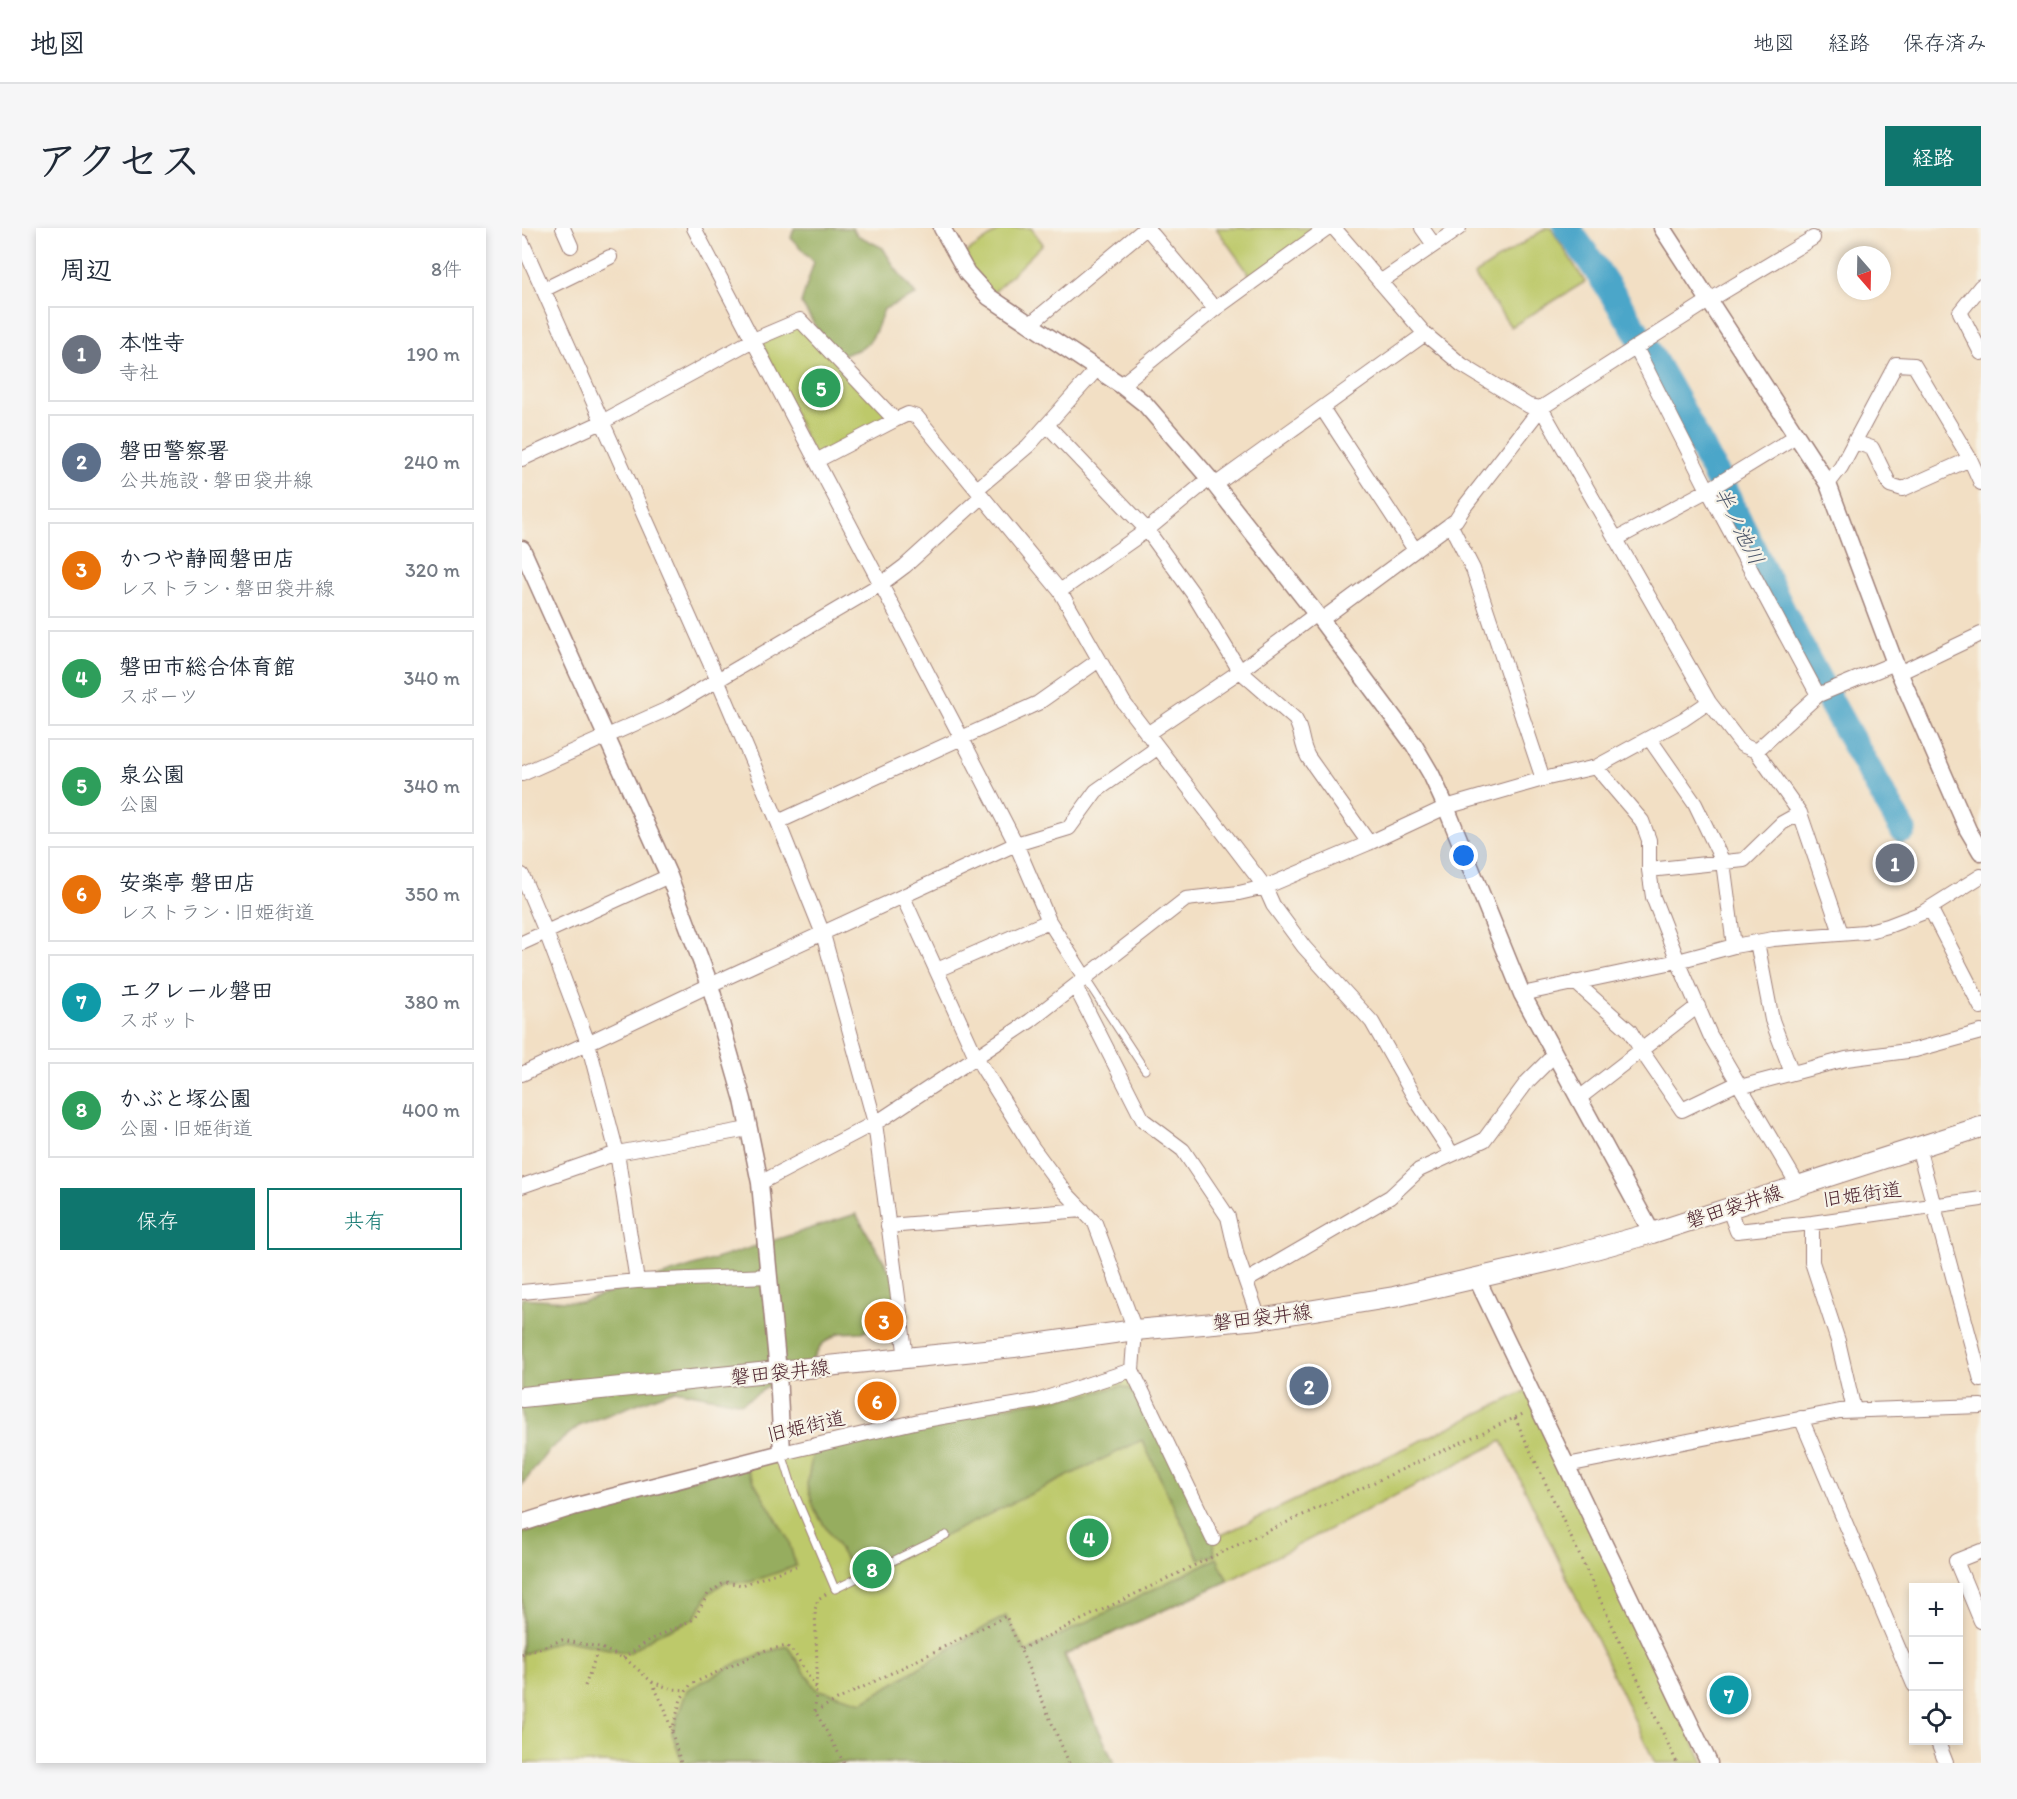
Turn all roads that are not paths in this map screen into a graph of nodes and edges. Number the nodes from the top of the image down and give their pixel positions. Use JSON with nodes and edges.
{"nodes":[{"id":1,"x":563,"y":228,"type":"edge"},
{"id":2,"x":694,"y":228,"type":"edge"},
{"id":3,"x":942,"y":228,"type":"edge"},
{"id":4,"x":1147,"y":228,"type":"edge"},
{"id":5,"x":1328,"y":228,"type":"edge"},
{"id":6,"x":1334,"y":228,"type":"edge"},
{"id":7,"x":1422,"y":228,"type":"edge"},
{"id":8,"x":1459,"y":228,"type":"edge"},
{"id":9,"x":1662,"y":228,"type":"edge"},
{"id":10,"x":1813,"y":238,"type":"dead end"},
{"id":11,"x":522,"y":242,"type":"edge"},
{"id":12,"x":1434,"y":245,"type":"junction"},
{"id":13,"x":571,"y":246,"type":"dead end"},
{"id":14,"x":610,"y":257,"type":"dead end"},
{"id":15,"x":1380,"y":282,"type":"junction"},
{"id":16,"x":1981,"y":286,"type":"edge"},
{"id":17,"x":543,"y":290,"type":"junction"},
{"id":18,"x":1710,"y":300,"type":"junction"},
{"id":19,"x":1215,"y":309,"type":"junction"},
{"id":20,"x":1029,"y":325,"type":"junction"},
{"id":21,"x":1425,"y":334,"type":"junction"},
{"id":22,"x":753,"y":340,"type":"junction"},
{"id":23,"x":1636,"y":348,"type":"junction"},
{"id":24,"x":1981,"y":353,"type":"edge"},
{"id":25,"x":1096,"y":370,"type":"junction"},
{"id":26,"x":1121,"y":385,"type":"junction"},
{"id":27,"x":1322,"y":408,"type":"junction"},
{"id":28,"x":1541,"y":408,"type":"junction"},
{"id":29,"x":895,"y":420,"type":"junction"},
{"id":30,"x":602,"y":422,"type":"junction"},
{"id":31,"x":1047,"y":425,"type":"junction"},
{"id":32,"x":1796,"y":436,"type":"junction"},
{"id":33,"x":1854,"y":442,"type":"junction"},
{"id":34,"x":522,"y":459,"type":"edge"},
{"id":35,"x":1970,"y":459,"type":"junction"},
{"id":36,"x":816,"y":461,"type":"junction"},
{"id":37,"x":1212,"y":482,"type":"junction"},
{"id":38,"x":1981,"y":483,"type":"edge"},
{"id":39,"x":1828,"y":484,"type":"junction"},
{"id":40,"x":1708,"y":490,"type":"junction"},
{"id":41,"x":979,"y":492,"type":"junction"},
{"id":42,"x":1450,"y":524,"type":"junction"},
{"id":43,"x":1147,"y":530,"type":"junction"},
{"id":44,"x":1616,"y":539,"type":"junction"},
{"id":45,"x":522,"y":549,"type":"edge"},
{"id":46,"x":1415,"y":550,"type":"junction"},
{"id":47,"x":881,"y":584,"type":"junction"},
{"id":48,"x":1060,"y":591,"type":"junction"},
{"id":49,"x":1319,"y":617,"type":"junction"},
{"id":50,"x":1981,"y":634,"type":"edge"},
{"id":51,"x":1099,"y":660,"type":"junction"},
{"id":52,"x":1897,"y":668,"type":"junction"},
{"id":53,"x":1240,"y":671,"type":"junction"},
{"id":54,"x":718,"y":681,"type":"junction"},
{"id":55,"x":1818,"y":695,"type":"junction"},
{"id":56,"x":1709,"y":702,"type":"junction"},
{"id":57,"x":1147,"y":734,"type":"junction"},
{"id":58,"x":607,"y":735,"type":"junction"},
{"id":59,"x":961,"y":737,"type":"junction"},
{"id":60,"x":1649,"y":738,"type":"junction"},
{"id":61,"x":1157,"y":748,"type":"junction"},
{"id":62,"x":1756,"y":751,"type":"junction"},
{"id":63,"x":1596,"y":767,"type":"junction"},
{"id":64,"x":522,"y":774,"type":"edge"},
{"id":65,"x":1543,"y":779,"type":"junction"},
{"id":66,"x":1446,"y":807,"type":"junction"},
{"id":67,"x":1800,"y":813,"type":"junction"},
{"id":68,"x":778,"y":822,"type":"junction"},
{"id":69,"x":1370,"y":843,"type":"junction"},
{"id":70,"x":1016,"y":844,"type":"junction"},
{"id":71,"x":1981,"y":852,"type":"edge"},
{"id":72,"x":1723,"y":862,"type":"junction"},
{"id":73,"x":1649,"y":870,"type":"junction"},
{"id":74,"x":522,"y":875,"type":"edge"},
{"id":75,"x":669,"y":876,"type":"junction"},
{"id":76,"x":1981,"y":876,"type":"edge"},
{"id":77,"x":1265,"y":887,"type":"junction"},
{"id":78,"x":903,"y":897,"type":"junction"},
{"id":79,"x":1930,"y":908,"type":"junction"},
{"id":80,"x":1049,"y":921,"type":"junction"},
{"id":81,"x":546,"y":932,"type":"junction"},
{"id":82,"x":1841,"y":933,"type":"junction"},
{"id":83,"x":823,"y":934,"type":"junction"},
{"id":84,"x":1757,"y":942,"type":"junction"},
{"id":85,"x":522,"y":943,"type":"edge"},
{"id":86,"x":1734,"y":946,"type":"junction"},
{"id":87,"x":1678,"y":961,"type":"junction"},
{"id":88,"x":936,"y":970,"type":"junction"},
{"id":89,"x":1080,"y":982,"type":"junction"},
{"id":90,"x":1575,"y":982,"type":"junction"},
{"id":91,"x":710,"y":985,"type":"junction"},
{"id":92,"x":1522,"y":994,"type":"junction"},
{"id":93,"x":1698,"y":1006,"type":"junction"},
{"id":94,"x":1981,"y":1007,"type":"edge"},
{"id":95,"x":1981,"y":1032,"type":"edge"},
{"id":96,"x":588,"y":1043,"type":"junction"},
{"id":97,"x":1641,"y":1050,"type":"junction"},
{"id":98,"x":1554,"y":1055,"type":"junction"},
{"id":99,"x":976,"y":1057,"type":"junction"},
{"id":100,"x":1145,"y":1070,"type":"dead end"},
{"id":101,"x":1792,"y":1073,"type":"junction"},
{"id":102,"x":522,"y":1074,"type":"edge"},
{"id":103,"x":1739,"y":1085,"type":"junction"},
{"id":104,"x":1578,"y":1099,"type":"junction"},
{"id":105,"x":875,"y":1123,"type":"junction"},
{"id":106,"x":1981,"y":1127,"type":"edge"},
{"id":107,"x":748,"y":1129,"type":"junction"},
{"id":108,"x":1918,"y":1148,"type":"junction"},
{"id":109,"x":617,"y":1153,"type":"junction"},
{"id":110,"x":1452,"y":1154,"type":"junction"},
{"id":111,"x":760,"y":1184,"type":"junction"},
{"id":112,"x":1798,"y":1185,"type":"junction"},
{"id":113,"x":522,"y":1186,"type":"edge"},
{"id":114,"x":1981,"y":1199,"type":"edge"},
{"id":115,"x":1934,"y":1205,"type":"junction"},
{"id":116,"x":1728,"y":1207,"type":"junction"},
{"id":117,"x":1083,"y":1209,"type":"junction"},
{"id":118,"x":1812,"y":1223,"type":"junction"},
{"id":119,"x":888,"y":1226,"type":"junction"},
{"id":120,"x":1652,"y":1233,"type":"junction"},
{"id":121,"x":769,"y":1276,"type":"junction"},
{"id":122,"x":1477,"y":1279,"type":"junction"},
{"id":123,"x":637,"y":1281,"type":"junction"},
{"id":124,"x":1246,"y":1281,"type":"junction"},
{"id":125,"x":522,"y":1292,"type":"edge"},
{"id":126,"x":1258,"y":1319,"type":"junction"},
{"id":127,"x":1135,"y":1330,"type":"junction"},
{"id":128,"x":906,"y":1358,"type":"junction"},
{"id":129,"x":1132,"y":1370,"type":"junction"},
{"id":130,"x":778,"y":1372,"type":"junction"},
{"id":131,"x":1981,"y":1380,"type":"edge"},
{"id":132,"x":522,"y":1397,"type":"edge"},
{"id":133,"x":1981,"y":1406,"type":"edge"},
{"id":134,"x":1854,"y":1410,"type":"junction"},
{"id":135,"x":1801,"y":1418,"type":"junction"},
{"id":136,"x":782,"y":1453,"type":"junction"},
{"id":137,"x":1567,"y":1465,"type":"junction"},
{"id":138,"x":522,"y":1524,"type":"edge"},
{"id":139,"x":946,"y":1535,"type":"dead end"},
{"id":140,"x":1213,"y":1539,"type":"dead end"},
{"id":141,"x":1981,"y":1551,"type":"edge"},
{"id":142,"x":1981,"y":1621,"type":"edge"},
{"id":143,"x":1909,"y":1673,"type":"edge"},
{"id":144,"x":1939,"y":1745,"type":"edge"},
{"id":145,"x":1709,"y":1763,"type":"edge"},
{"id":146,"x":1946,"y":1763,"type":"edge"}],
"edges":[{"from":1,"to":13,"type":"street"},
{"from":2,"to":22,"type":"street"},
{"from":3,"to":20,"type":"street"},
{"from":4,"to":19,"type":"street"},
{"from":4,"to":20,"type":"street"},
{"from":5,"to":19,"type":"street"},
{"from":6,"to":15,"type":"street"},
{"from":7,"to":12,"type":"street"},
{"from":8,"to":12,"type":"street"},
{"from":9,"to":18,"type":"street"},
{"from":10,"to":18,"type":"street"},
{"from":11,"to":17,"type":"street"},
{"from":12,"to":15,"type":"street"},
{"from":14,"to":17,"type":"street"},
{"from":15,"to":21,"type":"street"},
{"from":16,"to":24,"type":"street"},
{"from":17,"to":30,"type":"street"},
{"from":18,"to":23,"type":"street"},
{"from":18,"to":32,"type":"street"},
{"from":19,"to":26,"type":"street"},
{"from":20,"to":25,"type":"street"},
{"from":21,"to":27,"type":"street"},
{"from":21,"to":28,"type":"street"},
{"from":22,"to":29,"type":"street"},
{"from":22,"to":30,"type":"street"},
{"from":22,"to":36,"type":"street"},
{"from":23,"to":28,"type":"street"},
{"from":23,"to":40,"type":"street"},
{"from":25,"to":26,"type":"street"},
{"from":25,"to":31,"type":"street"},
{"from":26,"to":37,"type":"street"},
{"from":27,"to":37,"type":"street"},
{"from":27,"to":46,"type":"street"},
{"from":28,"to":42,"type":"street"},
{"from":28,"to":44,"type":"street"},
{"from":29,"to":36,"type":"street"},
{"from":29,"to":41,"type":"street"},
{"from":30,"to":34,"type":"street"},
{"from":30,"to":54,"type":"street"},
{"from":31,"to":41,"type":"street"},
{"from":31,"to":43,"type":"street"},
{"from":32,"to":39,"type":"street"},
{"from":32,"to":40,"type":"street"},
{"from":33,"to":35,"type":"street"},
{"from":33,"to":35,"type":"street"},
{"from":33,"to":39,"type":"street"},
{"from":35,"to":38,"type":"street"},
{"from":36,"to":47,"type":"street"},
{"from":37,"to":43,"type":"street"},
{"from":37,"to":49,"type":"street"},
{"from":39,"to":52,"type":"street"},
{"from":40,"to":44,"type":"street"},
{"from":40,"to":55,"type":"street"},
{"from":41,"to":47,"type":"street"},
{"from":41,"to":48,"type":"street"},
{"from":42,"to":46,"type":"street"},
{"from":42,"to":65,"type":"street"},
{"from":43,"to":48,"type":"street"},
{"from":43,"to":53,"type":"street"},
{"from":44,"to":56,"type":"street"},
{"from":45,"to":58,"type":"street"},
{"from":46,"to":49,"type":"street"},
{"from":47,"to":54,"type":"street"},
{"from":47,"to":59,"type":"street"},
{"from":48,"to":51,"type":"street"},
{"from":49,"to":53,"type":"street"},
{"from":49,"to":66,"type":"street"},
{"from":50,"to":52,"type":"street"},
{"from":51,"to":57,"type":"street"},
{"from":51,"to":59,"type":"street"},
{"from":52,"to":55,"type":"street"},
{"from":52,"to":71,"type":"street"},
{"from":53,"to":57,"type":"street"},
{"from":53,"to":69,"type":"street"},
{"from":54,"to":58,"type":"street"},
{"from":54,"to":68,"type":"street"},
{"from":55,"to":62,"type":"street"},
{"from":56,"to":60,"type":"street"},
{"from":56,"to":62,"type":"street"},
{"from":57,"to":61,"type":"street"},
{"from":58,"to":64,"type":"street"},
{"from":58,"to":75,"type":"street"},
{"from":59,"to":68,"type":"street"},
{"from":59,"to":70,"type":"street"},
{"from":60,"to":63,"type":"street"},
{"from":60,"to":72,"type":"street"},
{"from":61,"to":70,"type":"street"},
{"from":61,"to":77,"type":"street"},
{"from":62,"to":67,"type":"street"},
{"from":63,"to":65,"type":"street"},
{"from":63,"to":73,"type":"street"},
{"from":65,"to":66,"type":"street"},
{"from":66,"to":69,"type":"street"},
{"from":66,"to":92,"type":"street"},
{"from":67,"to":72,"type":"street"},
{"from":67,"to":82,"type":"street"},
{"from":68,"to":83,"type":"street"},
{"from":69,"to":77,"type":"street"},
{"from":70,"to":78,"type":"street"},
{"from":70,"to":80,"type":"street"},
{"from":72,"to":73,"type":"street"},
{"from":72,"to":86,"type":"street"},
{"from":73,"to":87,"type":"street"},
{"from":74,"to":81,"type":"street"},
{"from":75,"to":81,"type":"street"},
{"from":75,"to":91,"type":"street"},
{"from":76,"to":79,"type":"street"},
{"from":77,"to":89,"type":"street"},
{"from":77,"to":110,"type":"street"},
{"from":78,"to":83,"type":"street"},
{"from":78,"to":88,"type":"street"},
{"from":79,"to":82,"type":"street"},
{"from":79,"to":94,"type":"street"},
{"from":80,"to":88,"type":"street"},
{"from":80,"to":89,"type":"street"},
{"from":81,"to":85,"type":"street"},
{"from":81,"to":96,"type":"street"},
{"from":82,"to":84,"type":"street"},
{"from":83,"to":91,"type":"street"},
{"from":83,"to":105,"type":"street"},
{"from":84,"to":86,"type":"street"},
{"from":84,"to":101,"type":"street"},
{"from":86,"to":87,"type":"street"},
{"from":87,"to":90,"type":"street"},
{"from":87,"to":93,"type":"street"},
{"from":88,"to":99,"type":"street"},
{"from":89,"to":99,"type":"street"},
{"from":89,"to":100,"type":"lane"},
{"from":89,"to":124,"type":"street"},
{"from":90,"to":92,"type":"street"},
{"from":90,"to":97,"type":"street"},
{"from":91,"to":96,"type":"street"},
{"from":91,"to":107,"type":"street"},
{"from":92,"to":98,"type":"street"},
{"from":93,"to":97,"type":"street"},
{"from":93,"to":103,"type":"street"},
{"from":95,"to":101,"type":"street"},
{"from":96,"to":102,"type":"street"},
{"from":96,"to":109,"type":"street"},
{"from":97,"to":103,"type":"street"},
{"from":97,"to":104,"type":"street"},
{"from":98,"to":104,"type":"street"},
{"from":98,"to":110,"type":"street"},
{"from":99,"to":105,"type":"street"},
{"from":99,"to":117,"type":"street"},
{"from":101,"to":103,"type":"street"},
{"from":103,"to":112,"type":"street"},
{"from":104,"to":120,"type":"street"},
{"from":105,"to":111,"type":"street"},
{"from":105,"to":119,"type":"street"},
{"from":106,"to":108,"type":"main road","name":"磐田袋井線"},
{"from":107,"to":109,"type":"street"},
{"from":107,"to":111,"type":"street"},
{"from":108,"to":112,"type":"main road","name":"磐田袋井線"},
{"from":108,"to":115,"type":"street"},
{"from":109,"to":113,"type":"street"},
{"from":109,"to":123,"type":"street"},
{"from":110,"to":124,"type":"street"},
{"from":111,"to":121,"type":"street"},
{"from":112,"to":116,"type":"main road","name":"磐田袋井線"},
{"from":114,"to":115,"type":"street","name":"旧姫街道"},
{"from":115,"to":118,"type":"street","name":"旧姫街道"},
{"from":115,"to":131,"type":"street"},
{"from":116,"to":118,"type":"street","name":"旧姫街道"},
{"from":116,"to":120,"type":"main road","name":"磐田袋井線"},
{"from":117,"to":119,"type":"street"},
{"from":117,"to":127,"type":"street"},
{"from":118,"to":134,"type":"street"},
{"from":119,"to":128,"type":"street"},
{"from":120,"to":122,"type":"main road","name":"磐田袋井線"},
{"from":121,"to":123,"type":"street"},
{"from":121,"to":130,"type":"street"},
{"from":122,"to":126,"type":"main road","name":"磐田袋井線"},
{"from":122,"to":137,"type":"street"},
{"from":123,"to":125,"type":"street"},
{"from":124,"to":126,"type":"street"},
{"from":126,"to":127,"type":"main road","name":"磐田袋井線"},
{"from":127,"to":128,"type":"main road","name":"磐田袋井線"},
{"from":127,"to":129,"type":"street"},
{"from":128,"to":130,"type":"main road","name":"磐田袋井線"},
{"from":129,"to":136,"type":"street","name":"旧姫街道"},
{"from":129,"to":140,"type":"street"},
{"from":130,"to":132,"type":"main road","name":"磐田袋井線"},
{"from":130,"to":136,"type":"street"},
{"from":133,"to":134,"type":"street"},
{"from":134,"to":135,"type":"street"},
{"from":135,"to":137,"type":"street"},
{"from":135,"to":143,"type":"street"},
{"from":136,"to":138,"type":"street","name":"旧姫街道"},
{"from":136,"to":139,"type":"lane"},
{"from":137,"to":145,"type":"street"},
{"from":141,"to":142,"type":"street"},
{"from":144,"to":146,"type":"street"}]}
